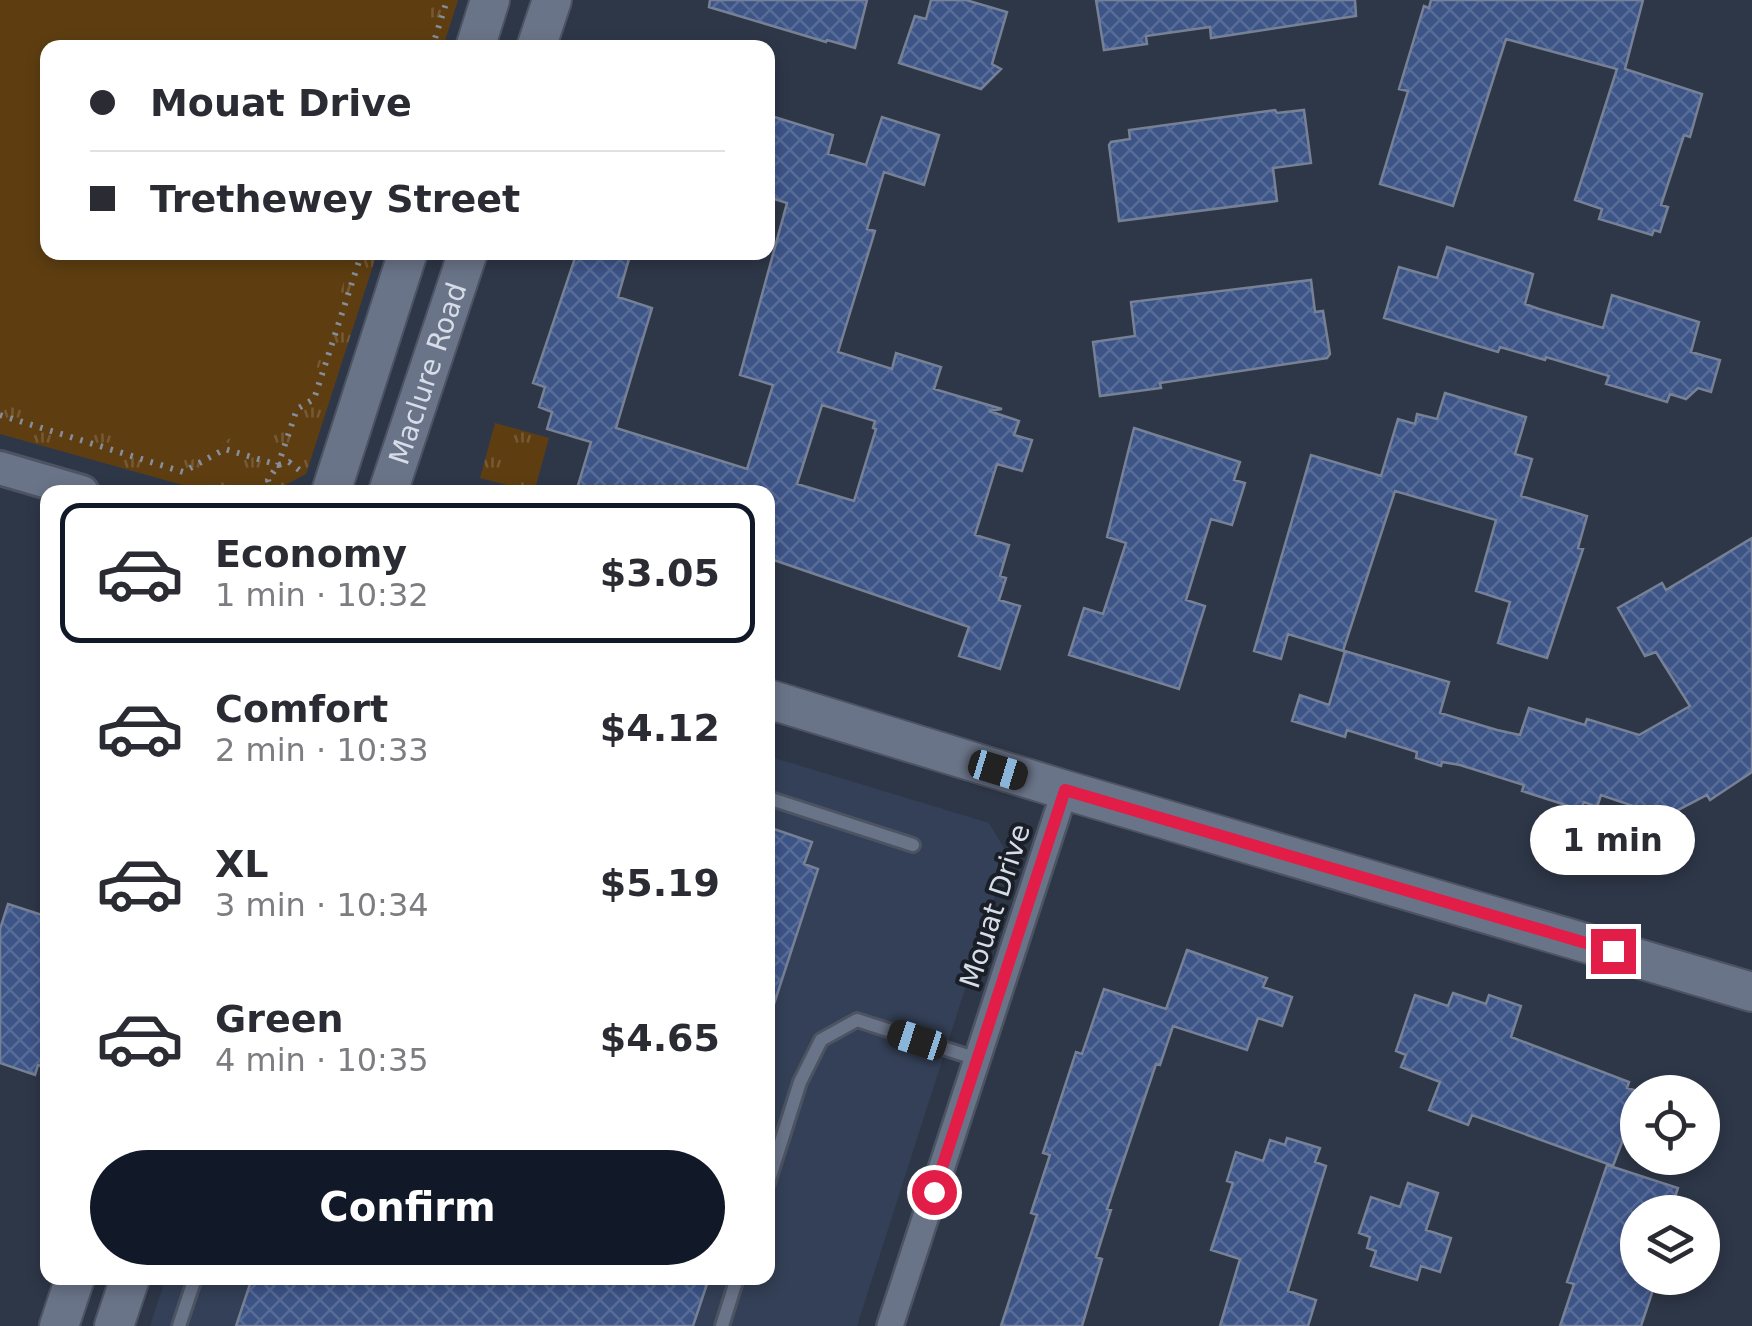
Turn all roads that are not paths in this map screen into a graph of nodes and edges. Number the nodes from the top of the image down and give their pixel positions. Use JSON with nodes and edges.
{"nodes":[{"id":1,"x":490,"y":0,"type":"edge"},
{"id":2,"x":552,"y":0,"type":"edge"},
{"id":3,"x":478,"y":40,"type":"edge"},
{"id":4,"x":539,"y":40,"type":"edge"},
{"id":5,"x":405,"y":260,"type":"edge"},
{"id":6,"x":465,"y":260,"type":"edge"},
{"id":7,"x":0,"y":468,"type":"edge"},
{"id":8,"x":58,"y":485,"type":"edge"},
{"id":9,"x":319,"y":485,"type":"edge"},
{"id":10,"x":395,"y":485,"type":"edge"},
{"id":11,"x":775,"y":701,"type":"edge"},
{"id":12,"x":1065,"y":790,"type":"junction"},
{"id":13,"x":775,"y":800,"type":"edge"},
{"id":14,"x":913,"y":845,"type":"dead end"},
{"id":15,"x":1752,"y":992,"type":"edge"},
{"id":16,"x":977,"y":1059,"type":"junction"},
{"id":17,"x":775,"y":1161,"type":"edge"},
{"id":18,"x":73,"y":1285,"type":"edge"},
{"id":19,"x":128,"y":1285,"type":"edge"},
{"id":20,"x":193,"y":1285,"type":"edge"},
{"id":21,"x":735,"y":1285,"type":"edge"},
{"id":22,"x":59,"y":1326,"type":"edge"},
{"id":23,"x":114,"y":1326,"type":"edge"},
{"id":24,"x":179,"y":1326,"type":"edge"},
{"id":25,"x":722,"y":1326,"type":"edge"},
{"id":26,"x":890,"y":1326,"type":"edge"}],
"edges":[{"from":1,"to":3,"type":"main road"},
{"from":2,"to":4,"type":"main road"},
{"from":5,"to":9,"type":"main road","name":"Maclure Road"},
{"from":6,"to":10,"type":"main road","name":"Maclure Road"},
{"from":7,"to":8,"type":"street"},
{"from":11,"to":12,"type":"main road"},
{"from":12,"to":15,"type":"main road"},
{"from":12,"to":16,"type":"street","name":"Mouat Drive"},
{"from":13,"to":14,"type":"lane"},
{"from":16,"to":17,"type":"lane"},
{"from":16,"to":26,"type":"street","name":"Mouat Drive"},
{"from":18,"to":22,"type":"main road"},
{"from":19,"to":23,"type":"main road"},
{"from":20,"to":24,"type":"lane"},
{"from":21,"to":25,"type":"lane"}]}
